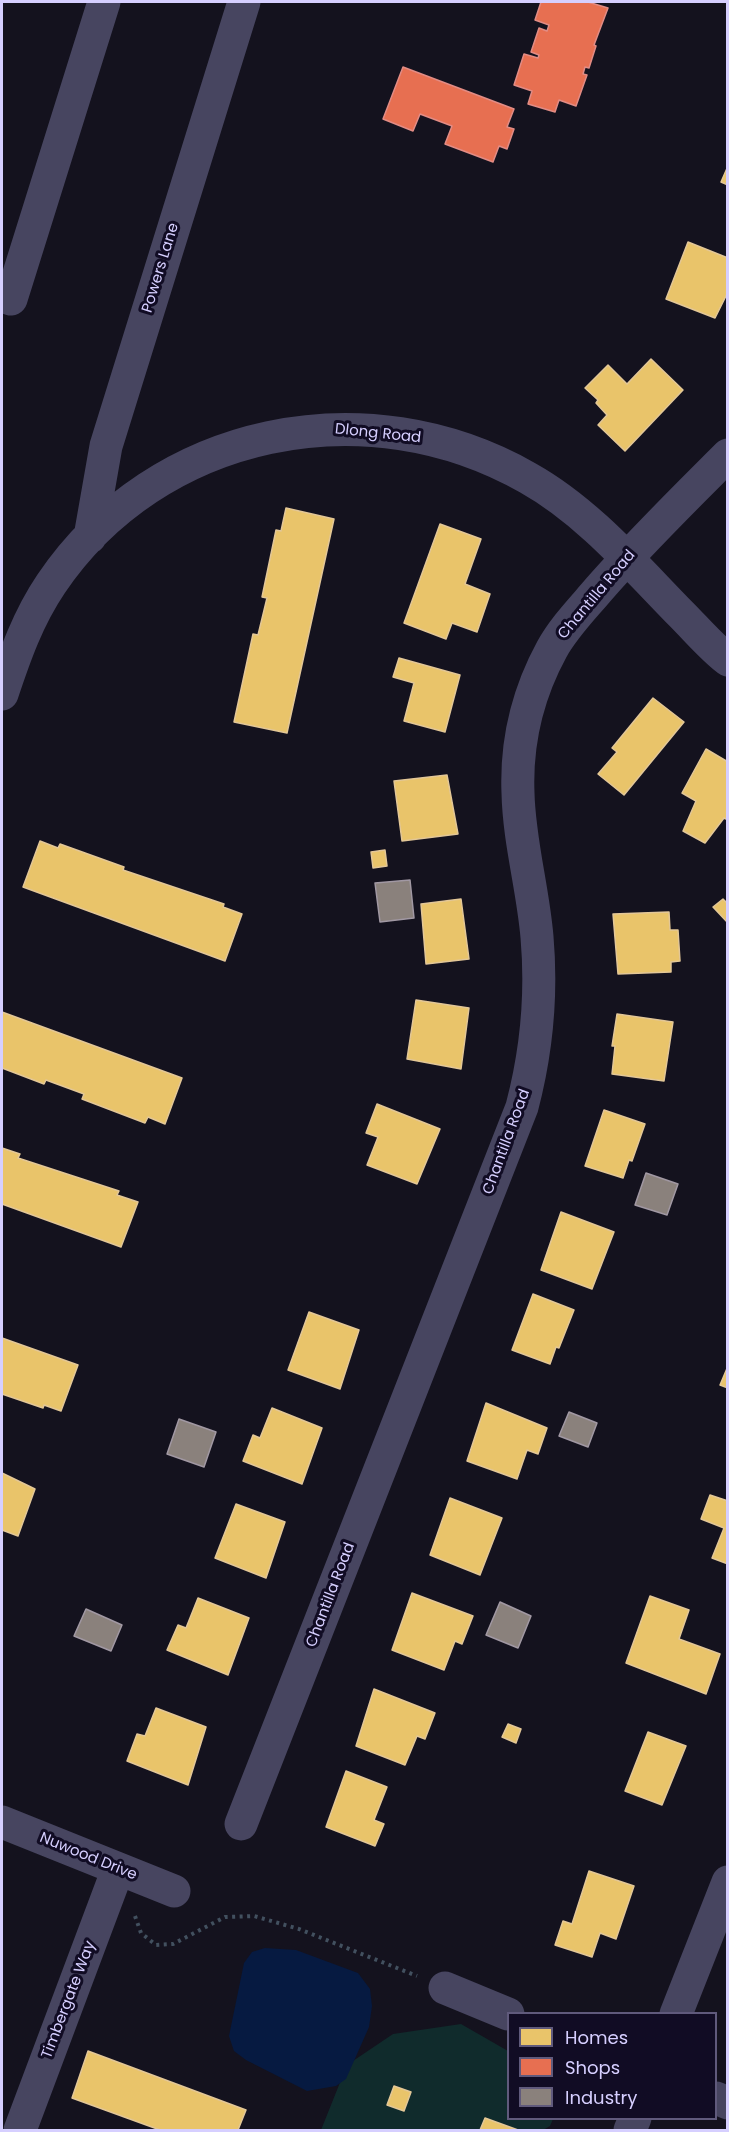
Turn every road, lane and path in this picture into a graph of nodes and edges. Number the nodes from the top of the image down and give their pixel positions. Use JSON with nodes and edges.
{"nodes":[{"id":1,"x":104,"y":2,"type":"edge"},
{"id":2,"x":244,"y":2,"type":"edge"},
{"id":3,"x":5,"y":306,"type":"edge"},
{"id":4,"x":728,"y":455,"type":"edge"},
{"id":5,"x":90,"y":537,"type":"junction"},
{"id":6,"x":626,"y":558,"type":"junction"},
{"id":7,"x":728,"y":660,"type":"edge"},
{"id":8,"x":2,"y":694,"type":"edge"},
{"id":9,"x":2,"y":1822,"type":"edge"},
{"id":10,"x":242,"y":1824,"type":"dead end"},
{"id":11,"x":118,"y":1869,"type":"junction"},
{"id":12,"x":728,"y":1882,"type":"edge"},
{"id":13,"x":174,"y":1891,"type":"dead end"},
{"id":14,"x":132,"y":1909,"type":"dead end"},
{"id":15,"x":445,"y":1988,"type":"joint"},
{"id":16,"x":676,"y":2012,"type":"edge"},
{"id":17,"x":507,"y":2014,"type":"edge"},
{"id":18,"x":20,"y":2130,"type":"edge"}],
"edges":[{"from":1,"to":3,"type":"street"},
{"from":2,"to":5,"type":"street","name":"Powers Lane"},
{"from":4,"to":6,"type":"street","name":"Chantilla Road"},
{"from":5,"to":6,"type":"street","name":"Dlong Road"},
{"from":5,"to":8,"type":"street","name":"Dlong Road"},
{"from":6,"to":7,"type":"street","name":"Dlong Road"},
{"from":6,"to":10,"type":"street","name":"Chantilla Road"},
{"from":9,"to":11,"type":"street","name":"Nuwood Drive"},
{"from":11,"to":13,"type":"street","name":"Nuwood Drive"},
{"from":11,"to":18,"type":"street","name":"Timbergate Way"},
{"from":12,"to":16,"type":"street"},
{"from":14,"to":15,"type":"path"},
{"from":15,"to":17,"type":"street"}]}
